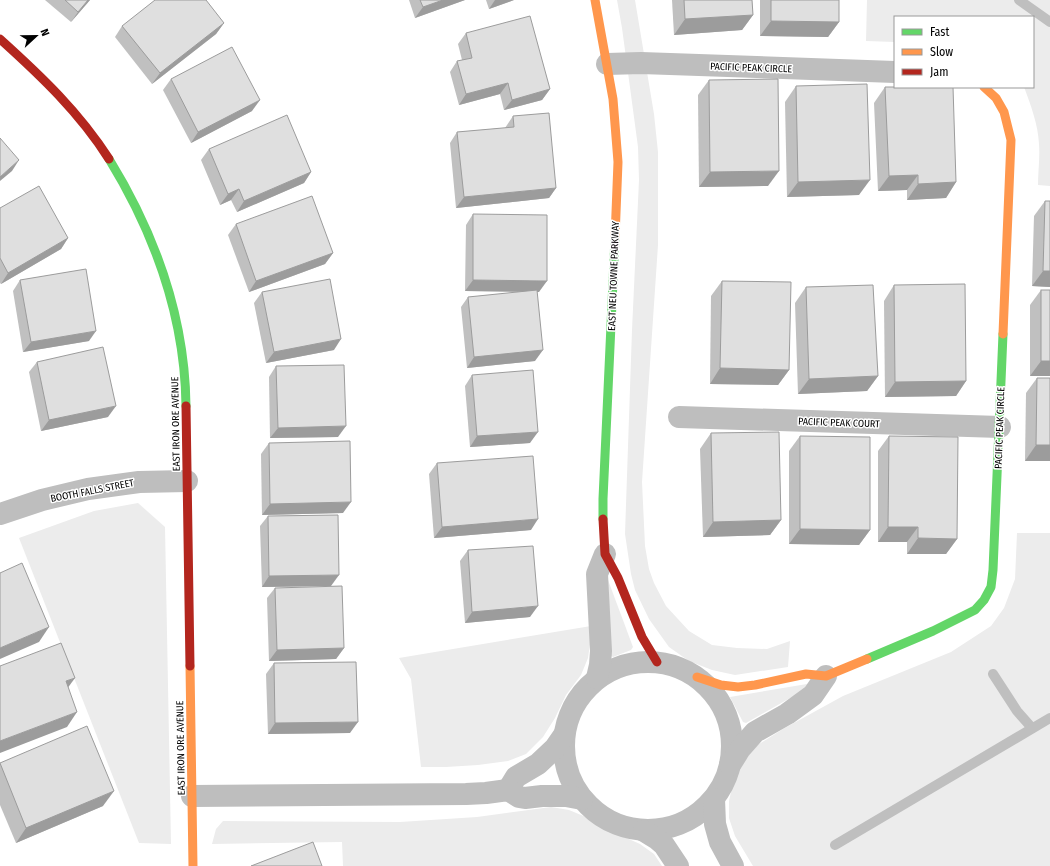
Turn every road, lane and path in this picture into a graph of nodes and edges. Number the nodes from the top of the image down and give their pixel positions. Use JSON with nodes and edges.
{"nodes":[{"id":1,"x":595,"y":0,"type":"edge"},
{"id":2,"x":0,"y":39,"type":"edge"},
{"id":3,"x":607,"y":64,"type":"junction"},
{"id":4,"x":894,"y":72,"type":"edge"},
{"id":5,"x":985,"y":88,"type":"edge"},
{"id":6,"x":679,"y":417,"type":"dead end"},
{"id":7,"x":1000,"y":427,"type":"junction"},
{"id":8,"x":187,"y":481,"type":"junction"},
{"id":9,"x":0,"y":514,"type":"edge"},
{"id":10,"x":605,"y":554,"type":"junction"},
{"id":11,"x":658,"y":662,"type":"junction"},
{"id":12,"x":826,"y":676,"type":"junction"},
{"id":13,"x":697,"y":677,"type":"junction"},
{"id":14,"x":597,"y":678,"type":"junction"},
{"id":15,"x":564,"y":735,"type":"junction"},
{"id":16,"x":730,"y":766,"type":"junction"},
{"id":17,"x":508,"y":790,"type":"junction"},
{"id":18,"x":192,"y":796,"type":"junction"},
{"id":19,"x":582,"y":799,"type":"junction"},
{"id":20,"x":714,"y":799,"type":"junction"},
{"id":21,"x":644,"y":830,"type":"junction"},
{"id":22,"x":192,"y":866,"type":"edge"},
{"id":23,"x":678,"y":866,"type":"edge"},
{"id":24,"x":733,"y":866,"type":"edge"}],
"edges":[{"from":1,"to":3,"type":"street","name":"EAST NEU TOWNE PARKWAY"},
{"from":2,"to":8,"type":"street","name":"EAST IRON ORE AVENUE"},
{"from":3,"to":4,"type":"street","name":"PACIFIC PEAK CIRCLE"},
{"from":3,"to":10,"type":"street","name":"EAST NEU TOWNE PARKWAY"},
{"from":5,"to":7,"type":"street","name":"PACIFIC PEAK CIRCLE"},
{"from":6,"to":7,"type":"street","name":"PACIFIC PEAK COURT"},
{"from":7,"to":12,"type":"street","name":"PACIFIC PEAK CIRCLE"},
{"from":8,"to":9,"type":"street","name":"BOOTH FALLS STREET"},
{"from":8,"to":18,"type":"street","name":"EAST IRON ORE AVENUE"},
{"from":10,"to":11,"type":"street","name":"EAST NEU TOWNE PARKWAY"},
{"from":10,"to":14,"type":"street","name":"EAST NEU TOWNE PARKWAY"},
{"from":11,"to":13,"type":"street"},
{"from":11,"to":14,"type":"street"},
{"from":12,"to":13,"type":"street","name":"PACIFIC PEAK CIRCLE"},
{"from":12,"to":16,"type":"street"},
{"from":13,"to":16,"type":"street"},
{"from":14,"to":15,"type":"street"},
{"from":15,"to":17,"type":"street"},
{"from":15,"to":19,"type":"street"},
{"from":16,"to":20,"type":"street"},
{"from":17,"to":18,"type":"street"},
{"from":17,"to":19,"type":"street"},
{"from":18,"to":22,"type":"street","name":"EAST IRON ORE AVENUE"},
{"from":19,"to":21,"type":"street"},
{"from":20,"to":21,"type":"street"},
{"from":20,"to":24,"type":"street"},
{"from":21,"to":23,"type":"street"}]}
